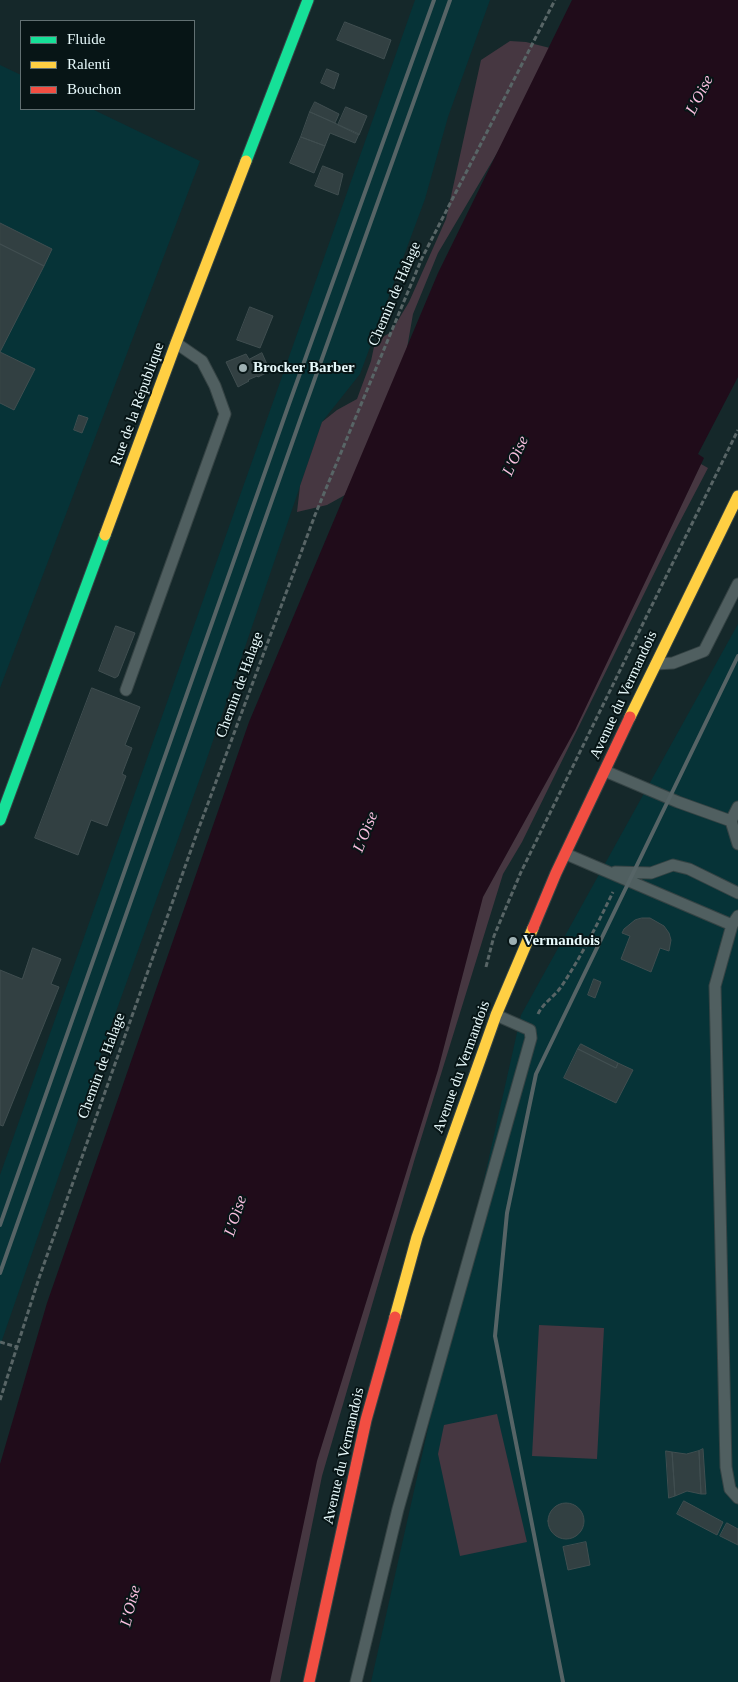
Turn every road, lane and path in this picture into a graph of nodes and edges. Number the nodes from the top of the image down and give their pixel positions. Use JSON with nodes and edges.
{"nodes":[{"id":1,"x":308,"y":0,"type":"edge"},
{"id":2,"x":555,"y":0,"type":"edge"},
{"id":3,"x":176,"y":343,"type":"junction"},
{"id":4,"x":738,"y":496,"type":"edge"},
{"id":5,"x":738,"y":584,"type":"edge"},
{"id":6,"x":655,"y":664,"type":"junction"},
{"id":7,"x":126,"y":690,"type":"dead end"},
{"id":8,"x":605,"y":771,"type":"junction"},
{"id":9,"x":738,"y":807,"type":"edge"},
{"id":10,"x":0,"y":820,"type":"edge"},
{"id":11,"x":731,"y":821,"type":"junction"},
{"id":12,"x":738,"y":844,"type":"edge"},
{"id":13,"x":566,"y":854,"type":"junction"},
{"id":14,"x":608,"y":872,"type":"junction"},
{"id":15,"x":621,"y":878,"type":"junction"},
{"id":16,"x":738,"y":893,"type":"edge"},
{"id":17,"x":735,"y":921,"type":"edge"},
{"id":18,"x":496,"y":1016,"type":"junction"},
{"id":19,"x":530,"y":1030,"type":"junction"},
{"id":20,"x":0,"y":1342,"type":"edge"},
{"id":21,"x":17,"y":1347,"type":"junction"},
{"id":22,"x":0,"y":1400,"type":"edge"},
{"id":23,"x":738,"y":1498,"type":"edge"},
{"id":24,"x":309,"y":1682,"type":"edge"},
{"id":25,"x":356,"y":1682,"type":"edge"}],
"edges":[{"from":1,"to":3,"type":"street","name":"Rue de la République"},
{"from":2,"to":21,"type":"path","name":"Chemin de Halage"},
{"from":3,"to":7,"type":"lane"},
{"from":3,"to":10,"type":"street","name":"Rue de la République"},
{"from":4,"to":6,"type":"street","name":"Avenue du Vermandois"},
{"from":5,"to":6,"type":"lane"},
{"from":6,"to":8,"type":"street","name":"Avenue du Vermandois"},
{"from":8,"to":11,"type":"lane"},
{"from":8,"to":13,"type":"street","name":"Avenue du Vermandois"},
{"from":9,"to":11,"type":"lane"},
{"from":11,"to":12,"type":"lane"},
{"from":13,"to":14,"type":"lane"},
{"from":13,"to":18,"type":"street","name":"Avenue du Vermandois"},
{"from":14,"to":15,"type":"lane"},
{"from":14,"to":16,"type":"lane"},
{"from":15,"to":17,"type":"lane"},
{"from":15,"to":19,"type":"path"},
{"from":17,"to":23,"type":"lane"},
{"from":18,"to":19,"type":"lane"},
{"from":18,"to":24,"type":"street","name":"Avenue du Vermandois"},
{"from":19,"to":25,"type":"lane"},
{"from":20,"to":21,"type":"path"},
{"from":21,"to":22,"type":"path","name":"Chemin de Halage"}]}
